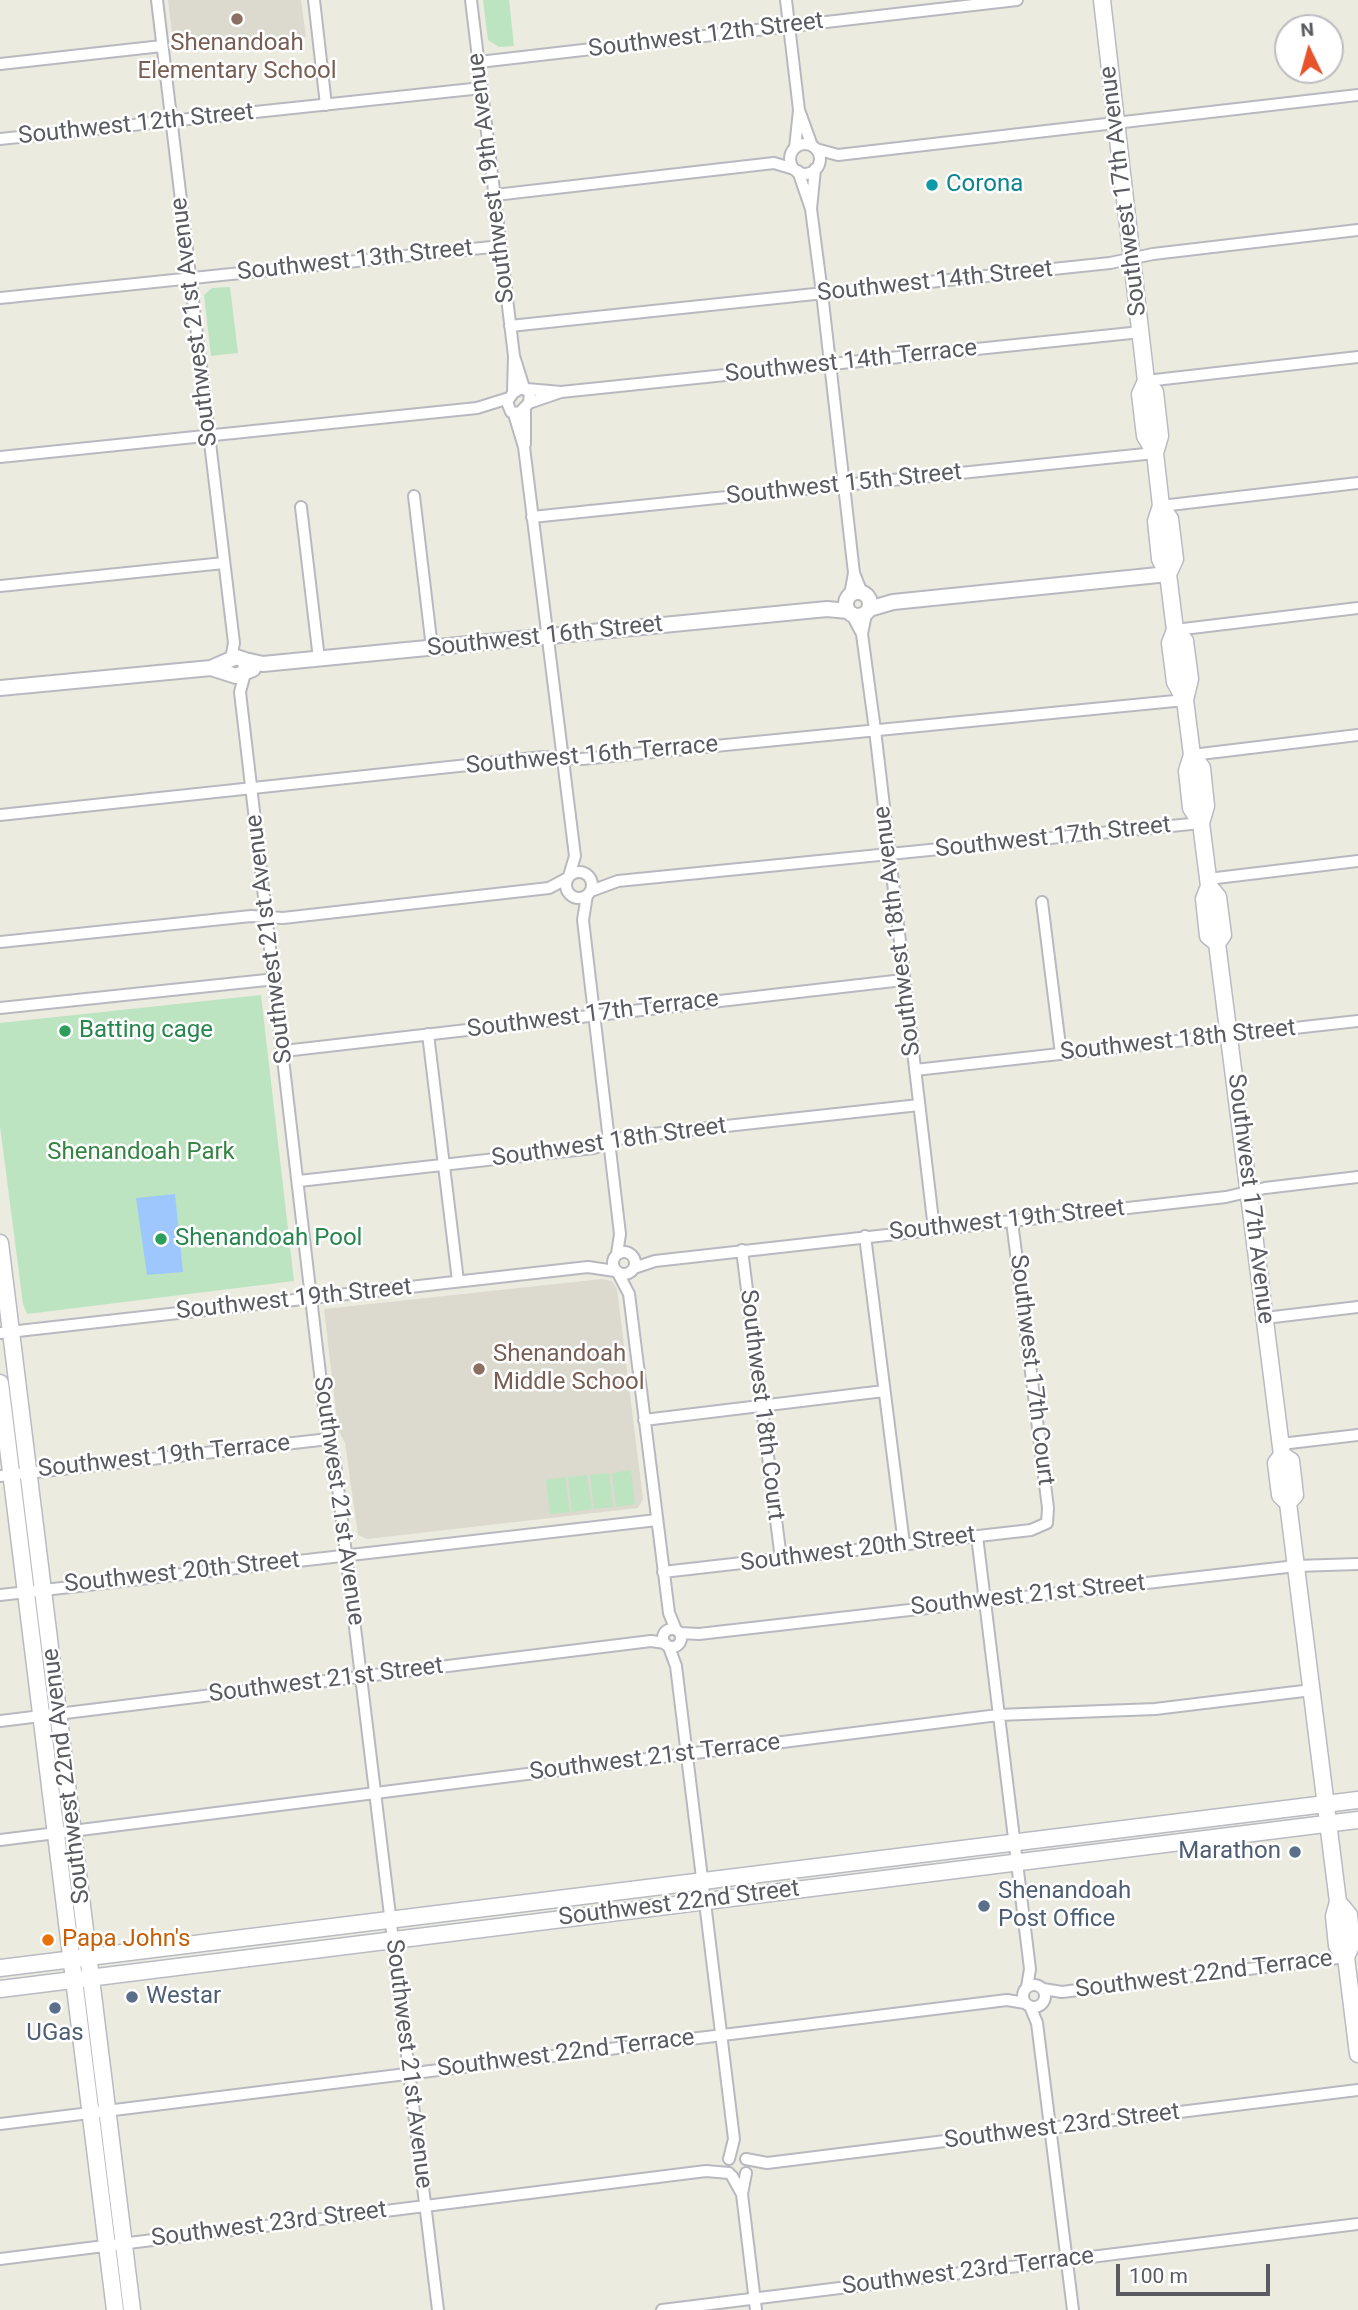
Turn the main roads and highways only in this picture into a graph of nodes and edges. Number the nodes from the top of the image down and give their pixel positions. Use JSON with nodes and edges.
{"nodes":[{"id":1,"x":1102,"y":0,"type":"edge"},
{"id":2,"x":0,"y":1243,"type":"edge"},
{"id":3,"x":6,"y":1332,"type":"edge"},
{"id":4,"x":0,"y":1383,"type":"edge"},
{"id":5,"x":6,"y":1475,"type":"edge"},
{"id":6,"x":1358,"y":1800,"type":"edge"},
{"id":7,"x":1327,"y":1804,"type":"junction"},
{"id":8,"x":1358,"y":1820,"type":"edge"},
{"id":9,"x":1329,"y":1824,"type":"junction"},
{"id":10,"x":89,"y":1957,"type":"junction"},
{"id":11,"x":72,"y":1959,"type":"junction"},
{"id":12,"x":0,"y":1969,"type":"edge"},
{"id":13,"x":92,"y":1977,"type":"junction"},
{"id":14,"x":75,"y":1979,"type":"junction"},
{"id":15,"x":0,"y":1989,"type":"edge"},
{"id":16,"x":1358,"y":2054,"type":"edge"},
{"id":17,"x":99,"y":2112,"type":"junction"},
{"id":18,"x":115,"y":2244,"type":"junction"},
{"id":19,"x":115,"y":2310,"type":"edge"},
{"id":20,"x":132,"y":2310,"type":"edge"}],
"edges":[{"from":1,"to":7,"type":"main road","name":"Southwest 17th Avenue"},
{"from":2,"to":3,"type":"main road","name":"Southwest 22nd Avenue"},
{"from":3,"to":10,"type":"main road","name":"Southwest 22nd Avenue"},
{"from":4,"to":5,"type":"main road","name":"Southwest 22nd Avenue"},
{"from":5,"to":11,"type":"main road","name":"Southwest 22nd Avenue"},
{"from":6,"to":7,"type":"main road","name":"Southwest 22nd Street"},
{"from":7,"to":9,"type":"main road","name":"Southwest 17th Avenue"},
{"from":7,"to":10,"type":"main road","name":"Southwest 22nd Street"},
{"from":8,"to":9,"type":"main road","name":"Southwest 22nd Street"},
{"from":9,"to":13,"type":"main road","name":"Southwest 22nd Street"},
{"from":9,"to":16,"type":"main road","name":"Southwest 17th Avenue"},
{"from":10,"to":11,"type":"main road","name":"Southwest 22nd Street"},
{"from":10,"to":13,"type":"main road","name":"Southwest 22nd Avenue"},
{"from":11,"to":12,"type":"main road","name":"Southwest 22nd Street"},
{"from":11,"to":14,"type":"main road","name":"Southwest 22nd Avenue"},
{"from":13,"to":14,"type":"main road","name":"Southwest 22nd Street"},
{"from":13,"to":17,"type":"main road","name":"Southwest 22nd Avenue"},
{"from":14,"to":15,"type":"main road","name":"Southwest 22nd Street"},
{"from":14,"to":17,"type":"main road","name":"Southwest 22nd Avenue"},
{"from":17,"to":18,"type":"main road","name":"Southwest 22nd Avenue"},
{"from":18,"to":19,"type":"main road","name":"Southwest 22nd Avenue"},
{"from":18,"to":20,"type":"main road","name":"Southwest 22nd Avenue"}]}
